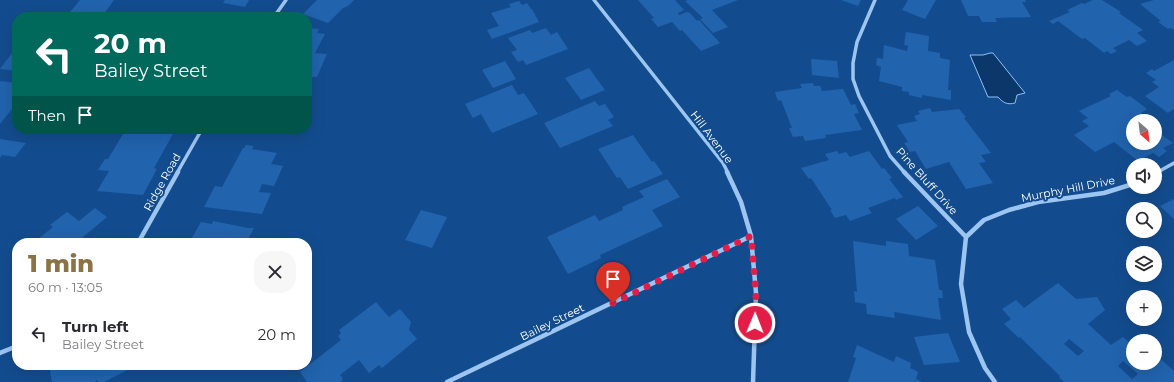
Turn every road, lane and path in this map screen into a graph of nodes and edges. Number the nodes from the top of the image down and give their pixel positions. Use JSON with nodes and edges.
{"nodes":[{"id":1,"x":286,"y":0,"type":"edge"},
{"id":2,"x":594,"y":0,"type":"edge"},
{"id":3,"x":875,"y":0,"type":"edge"},
{"id":4,"x":278,"y":12,"type":"edge"},
{"id":5,"x":199,"y":134,"type":"edge"},
{"id":6,"x":1174,"y":163,"type":"edge"},
{"id":7,"x":1162,"y":170,"type":"edge"},
{"id":8,"x":1126,"y":186,"type":"edge"},
{"id":9,"x":751,"y":236,"type":"junction"},
{"id":10,"x":966,"y":237,"type":"junction"},
{"id":11,"x":141,"y":238,"type":"edge"},
{"id":12,"x":12,"y":348,"type":"edge"},
{"id":13,"x":0,"y":352,"type":"edge"},
{"id":14,"x":447,"y":382,"type":"edge"},
{"id":15,"x":753,"y":382,"type":"edge"},
{"id":16,"x":995,"y":382,"type":"edge"}],
"edges":[{"from":1,"to":4,"type":"street"},
{"from":2,"to":9,"type":"street","name":"Hill Avenue"},
{"from":3,"to":10,"type":"street","name":"Pine Bluff Drive"},
{"from":5,"to":11,"type":"street","name":"Ridge Road"},
{"from":6,"to":7,"type":"street"},
{"from":8,"to":10,"type":"street","name":"Murphy Hill Drive"},
{"from":9,"to":14,"type":"street","name":"Bailey Street"},
{"from":9,"to":15,"type":"street","name":"Hill Avenue"},
{"from":10,"to":16,"type":"street"},
{"from":12,"to":13,"type":"street"}]}
